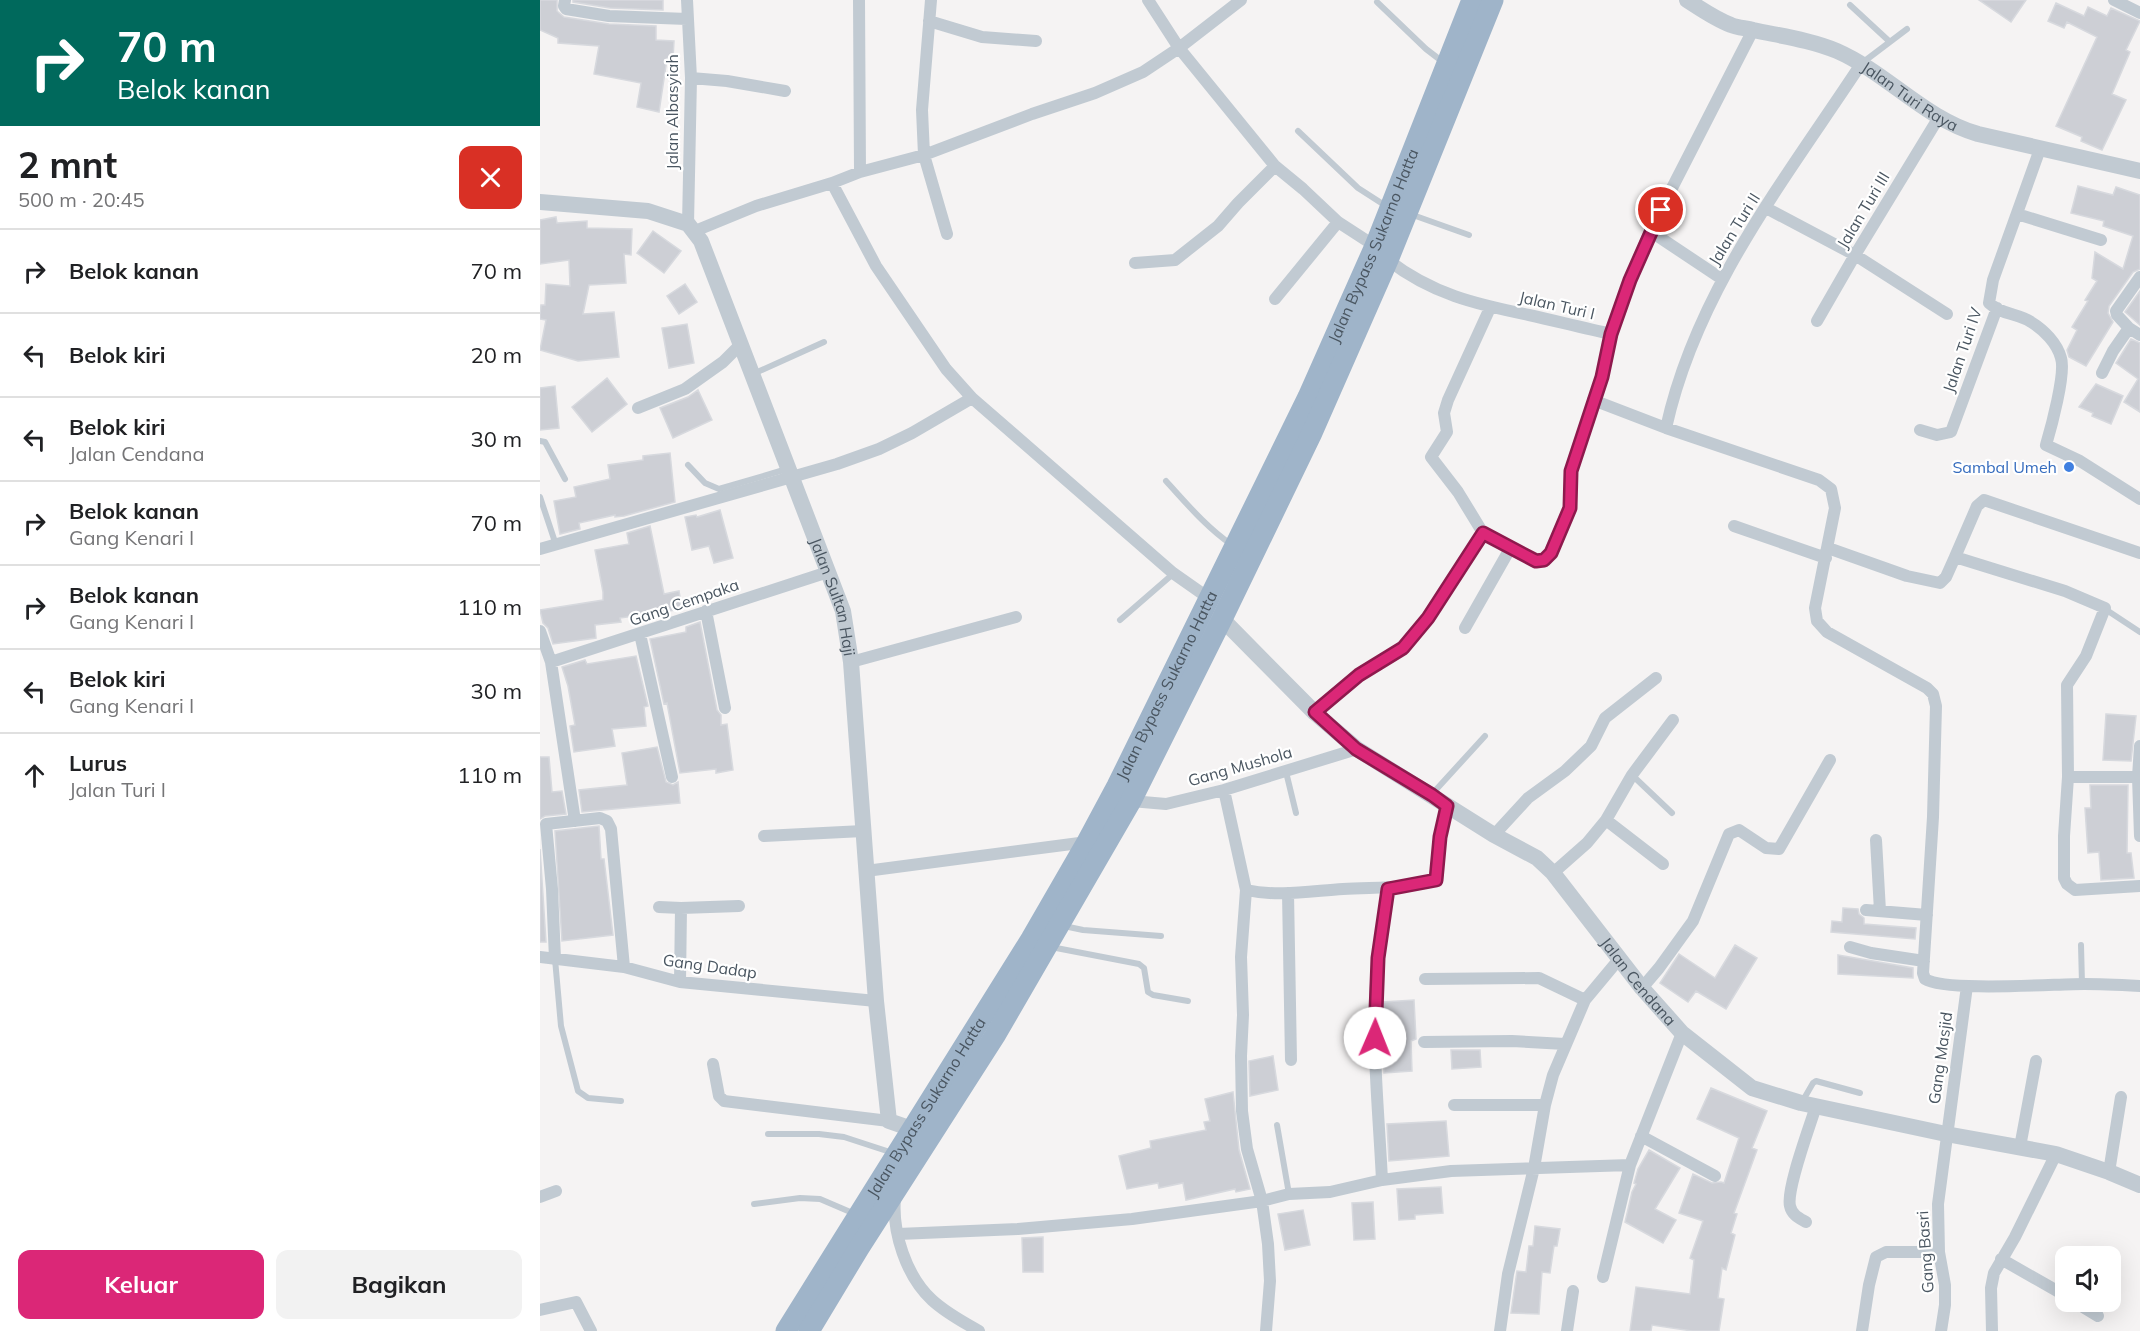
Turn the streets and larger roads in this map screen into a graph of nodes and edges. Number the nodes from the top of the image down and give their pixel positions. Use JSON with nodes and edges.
{"nodes":[{"id":1,"x":565,"y":0,"type":"edge"},
{"id":2,"x":687,"y":0,"type":"edge"},
{"id":3,"x":859,"y":0,"type":"edge"},
{"id":4,"x":931,"y":0,"type":"edge"},
{"id":5,"x":1148,"y":0,"type":"edge"},
{"id":6,"x":1240,"y":0,"type":"edge"},
{"id":7,"x":1472,"y":0,"type":"edge"},
{"id":8,"x":1493,"y":0,"type":"edge"},
{"id":9,"x":1687,"y":0,"type":"edge"},
{"id":10,"x":2114,"y":0,"type":"edge"},
{"id":11,"x":2140,"y":13,"type":"edge"},
{"id":12,"x":687,"y":20,"type":"junction"},
{"id":13,"x":929,"y":21,"type":"junction"},
{"id":14,"x":1754,"y":30,"type":"junction"},
{"id":15,"x":1036,"y":41,"type":"dead end"},
{"id":16,"x":1179,"y":48,"type":"junction"},
{"id":17,"x":1862,"y":64,"type":"junction"},
{"id":18,"x":691,"y":78,"type":"junction"},
{"id":19,"x":785,"y":91,"type":"dead end"},
{"id":20,"x":1939,"y":117,"type":"junction"},
{"id":21,"x":2040,"y":149,"type":"junction"},
{"id":22,"x":924,"y":154,"type":"junction"},
{"id":23,"x":1275,"y":166,"type":"junction"},
{"id":24,"x":2140,"y":171,"type":"edge"},
{"id":25,"x":860,"y":172,"type":"junction"},
{"id":26,"x":832,"y":183,"type":"junction"},
{"id":27,"x":540,"y":202,"type":"edge"},
{"id":28,"x":1766,"y":208,"type":"junction"},
{"id":29,"x":1399,"y":210,"type":"junction"},
{"id":30,"x":2017,"y":214,"type":"junction"},
{"id":31,"x":1338,"y":222,"type":"junction"},
{"id":32,"x":691,"y":228,"type":"junction"},
{"id":33,"x":1650,"y":231,"type":"junction"},
{"id":34,"x":947,"y":234,"type":"dead end"},
{"id":35,"x":2101,"y":240,"type":"dead end"},
{"id":36,"x":1381,"y":253,"type":"junction"},
{"id":37,"x":1855,"y":255,"type":"junction"},
{"id":38,"x":1135,"y":263,"type":"dead end"},
{"id":39,"x":2140,"y":277,"type":"edge"},
{"id":40,"x":1722,"y":279,"type":"junction"},
{"id":41,"x":1275,"y":299,"type":"dead end"},
{"id":42,"x":1490,"y":308,"type":"junction"},
{"id":43,"x":1997,"y":308,"type":"junction"},
{"id":44,"x":1947,"y":314,"type":"dead end"},
{"id":45,"x":1817,"y":321,"type":"dead end"},
{"id":46,"x":2129,"y":328,"type":"junction"},
{"id":47,"x":1611,"y":334,"type":"junction"},
{"id":48,"x":2140,"y":335,"type":"edge"},
{"id":49,"x":741,"y":344,"type":"junction"},
{"id":50,"x":2103,"y":373,"type":"dead end"},
{"id":51,"x":972,"y":398,"type":"junction"},
{"id":52,"x":1593,"y":400,"type":"junction"},
{"id":53,"x":638,"y":408,"type":"dead end"},
{"id":54,"x":1666,"y":428,"type":"junction"},
{"id":55,"x":1920,"y":430,"type":"dead end"},
{"id":56,"x":790,"y":473,"type":"junction"},
{"id":57,"x":2140,"y":499,"type":"edge"},
{"id":58,"x":1734,"y":526,"type":"dead end"},
{"id":59,"x":1483,"y":533,"type":"junction"},
{"id":60,"x":1511,"y":547,"type":"junction"},
{"id":61,"x":540,"y":549,"type":"edge"},
{"id":62,"x":1827,"y":553,"type":"junction"},
{"id":63,"x":2140,"y":553,"type":"edge"},
{"id":64,"x":1955,"y":557,"type":"junction"},
{"id":65,"x":828,"y":572,"type":"junction"},
{"id":66,"x":1210,"y":598,"type":"junction"},
{"id":67,"x":706,"y":611,"type":"junction"},
{"id":68,"x":1016,"y":618,"type":"dead end"},
{"id":69,"x":1222,"y":619,"type":"junction"},
{"id":70,"x":1465,"y":628,"type":"dead end"},
{"id":71,"x":540,"y":631,"type":"edge"},
{"id":72,"x":640,"y":634,"type":"junction"},
{"id":73,"x":551,"y":662,"type":"junction"},
{"id":74,"x":851,"y":662,"type":"junction"},
{"id":75,"x":1656,"y":678,"type":"dead end"},
{"id":76,"x":725,"y":708,"type":"dead end"},
{"id":77,"x":1315,"y":712,"type":"junction"},
{"id":78,"x":1673,"y":720,"type":"dead end"},
{"id":79,"x":2140,"y":746,"type":"edge"},
{"id":80,"x":1356,"y":749,"type":"junction"},
{"id":81,"x":1830,"y":760,"type":"dead end"},
{"id":82,"x":672,"y":777,"type":"dead end"},
{"id":83,"x":2068,"y":777,"type":"junction"},
{"id":84,"x":2138,"y":777,"type":"junction"},
{"id":85,"x":1224,"y":790,"type":"junction"},
{"id":86,"x":1131,"y":801,"type":"junction"},
{"id":87,"x":1447,"y":806,"type":"junction"},
{"id":88,"x":1606,"y":820,"type":"junction"},
{"id":89,"x":575,"y":821,"type":"junction"},
{"id":90,"x":543,"y":824,"type":"edge"},
{"id":91,"x":863,"y":831,"type":"junction"},
{"id":92,"x":1494,"y":835,"type":"junction"},
{"id":93,"x":764,"y":836,"type":"dead end"},
{"id":94,"x":2140,"y":836,"type":"edge"},
{"id":95,"x":1876,"y":840,"type":"dead end"},
{"id":96,"x":1087,"y":842,"type":"junction"},
{"id":97,"x":1663,"y":864,"type":"dead end"},
{"id":98,"x":866,"y":872,"type":"junction"},
{"id":99,"x":1553,"y":873,"type":"junction"},
{"id":100,"x":2140,"y":886,"type":"edge"},
{"id":101,"x":546,"y":889,"type":"edge"},
{"id":102,"x":1388,"y":889,"type":"junction"},
{"id":103,"x":1246,"y":890,"type":"junction"},
{"id":104,"x":1288,"y":893,"type":"junction"},
{"id":105,"x":739,"y":906,"type":"dead end"},
{"id":106,"x":659,"y":907,"type":"dead end"},
{"id":107,"x":681,"y":908,"type":"junction"},
{"id":108,"x":1866,"y":910,"type":"dead end"},
{"id":109,"x":1880,"y":911,"type":"junction"},
{"id":110,"x":1928,"y":915,"type":"junction"},
{"id":111,"x":1040,"y":942,"type":"junction"},
{"id":112,"x":1850,"y":947,"type":"dead end"},
{"id":113,"x":540,"y":957,"type":"edge"},
{"id":114,"x":1620,"y":958,"type":"junction"},
{"id":115,"x":555,"y":959,"type":"junction"},
{"id":116,"x":1924,"y":962,"type":"junction"},
{"id":117,"x":624,"y":968,"type":"junction"},
{"id":118,"x":1425,"y":979,"type":"dead end"},
{"id":119,"x":680,"y":982,"type":"junction"},
{"id":120,"x":1967,"y":986,"type":"junction"},
{"id":121,"x":2140,"y":986,"type":"edge"},
{"id":122,"x":1642,"y":988,"type":"junction"},
{"id":123,"x":1585,"y":1000,"type":"junction"},
{"id":124,"x":876,"y":1001,"type":"junction"},
{"id":125,"x":1682,"y":1033,"type":"junction"},
{"id":126,"x":1424,"y":1042,"type":"dead end"},
{"id":127,"x":1565,"y":1044,"type":"junction"},
{"id":128,"x":1291,"y":1060,"type":"dead end"},
{"id":129,"x":2036,"y":1061,"type":"dead end"},
{"id":130,"x":713,"y":1064,"type":"dead end"},
{"id":131,"x":2121,"y":1096,"type":"dead end"},
{"id":132,"x":1808,"y":1104,"type":"junction"},
{"id":133,"x":1454,"y":1105,"type":"dead end"},
{"id":134,"x":1545,"y":1105,"type":"junction"},
{"id":135,"x":889,"y":1121,"type":"junction"},
{"id":136,"x":912,"y":1130,"type":"junction"},
{"id":137,"x":1946,"y":1134,"type":"junction"},
{"id":138,"x":1641,"y":1136,"type":"junction"},
{"id":139,"x":2020,"y":1147,"type":"junction"},
{"id":140,"x":2056,"y":1154,"type":"junction"},
{"id":141,"x":1630,"y":1165,"type":"junction"},
{"id":142,"x":1534,"y":1168,"type":"junction"},
{"id":143,"x":2109,"y":1172,"type":"junction"},
{"id":144,"x":1715,"y":1176,"type":"dead end"},
{"id":145,"x":1382,"y":1180,"type":"junction"},
{"id":146,"x":2140,"y":1185,"type":"edge"},
{"id":147,"x":556,"y":1191,"type":"dead end"},
{"id":148,"x":895,"y":1194,"type":"junction"},
{"id":149,"x":540,"y":1197,"type":"edge"},
{"id":150,"x":1262,"y":1201,"type":"junction"},
{"id":151,"x":1806,"y":1222,"type":"dead end"},
{"id":152,"x":898,"y":1234,"type":"junction"},
{"id":153,"x":1939,"y":1252,"type":"junction"},
{"id":154,"x":2001,"y":1259,"type":"junction"},
{"id":155,"x":1603,"y":1277,"type":"dead end"},
{"id":156,"x":2055,"y":1290,"type":"edge"},
{"id":157,"x":1573,"y":1291,"type":"dead end"},
{"id":158,"x":540,"y":1310,"type":"edge"},
{"id":159,"x":2091,"y":1312,"type":"edge"},
{"id":160,"x":2098,"y":1316,"type":"dead end"},
{"id":161,"x":812,"y":1330,"type":"edge"},
{"id":162,"x":591,"y":1331,"type":"edge"},
{"id":163,"x":786,"y":1331,"type":"edge"},
{"id":164,"x":979,"y":1331,"type":"edge"},
{"id":165,"x":1266,"y":1331,"type":"edge"},
{"id":166,"x":1500,"y":1331,"type":"edge"},
{"id":167,"x":1567,"y":1331,"type":"edge"},
{"id":168,"x":1862,"y":1331,"type":"edge"},
{"id":169,"x":1941,"y":1331,"type":"edge"},
{"id":170,"x":1992,"y":1331,"type":"edge"}],
"edges":[{"from":1,"to":12,"type":"street"},
{"from":2,"to":12,"type":"street","name":"Jalan Albasyiah"},
{"from":3,"to":25,"type":"street"},
{"from":4,"to":13,"type":"street"},
{"from":5,"to":16,"type":"street","name":"Jalan Turi I"},
{"from":6,"to":16,"type":"street"},
{"from":7,"to":29,"type":"highway","name":"Jalan Bypass Sukarno Hatta"},
{"from":8,"to":29,"type":"highway","name":"Jalan Bypass Sukarno Hatta"},
{"from":9,"to":14,"type":"street","name":"Jalan Turi Raya"},
{"from":10,"to":11,"type":"street"},
{"from":12,"to":18,"type":"street","name":"Jalan Albasyiah"},
{"from":13,"to":15,"type":"street"},
{"from":13,"to":22,"type":"street"},
{"from":14,"to":17,"type":"street","name":"Jalan Turi Raya"},
{"from":14,"to":33,"type":"street","name":"Jalan Turi I"},
{"from":16,"to":22,"type":"street"},
{"from":16,"to":23,"type":"street","name":"Jalan Turi I"},
{"from":17,"to":20,"type":"street","name":"Jalan Turi Raya"},
{"from":17,"to":28,"type":"street","name":"Jalan Turi II"},
{"from":18,"to":19,"type":"street"},
{"from":18,"to":32,"type":"street","name":"Jalan Albasyiah"},
{"from":20,"to":21,"type":"street","name":"Jalan Turi Raya"},
{"from":20,"to":37,"type":"street","name":"Jalan Turi III"},
{"from":21,"to":24,"type":"street","name":"Jalan Turi Raya"},
{"from":21,"to":30,"type":"street","name":"Jalan Turi IV"},
{"from":22,"to":25,"type":"street"},
{"from":22,"to":34,"type":"street"},
{"from":23,"to":31,"type":"street","name":"Jalan Turi I"},
{"from":23,"to":38,"type":"street"},
{"from":25,"to":26,"type":"street"},
{"from":26,"to":32,"type":"street"},
{"from":26,"to":51,"type":"street"},
{"from":27,"to":32,"type":"street"},
{"from":28,"to":37,"type":"street"},
{"from":28,"to":40,"type":"street","name":"Jalan Turi II"},
{"from":29,"to":36,"type":"highway","name":"Jalan Bypass Sukarno Hatta"},
{"from":30,"to":35,"type":"street"},
{"from":30,"to":43,"type":"street","name":"Jalan Turi IV"},
{"from":31,"to":36,"type":"street","name":"Jalan Turi I"},
{"from":31,"to":41,"type":"street"},
{"from":32,"to":49,"type":"street","name":"Jalan Sultan Haji"},
{"from":33,"to":40,"type":"street"},
{"from":33,"to":47,"type":"street","name":"Jalan Turi I"},
{"from":36,"to":42,"type":"street","name":"Jalan Turi I"},
{"from":36,"to":66,"type":"highway","name":"Jalan Bypass Sukarno Hatta"},
{"from":36,"to":69,"type":"highway","name":"Jalan Bypass Sukarno Hatta"},
{"from":37,"to":44,"type":"street"},
{"from":37,"to":45,"type":"street","name":"Jalan Turi III"},
{"from":39,"to":46,"type":"street"},
{"from":40,"to":54,"type":"street","name":"Jalan Turi II"},
{"from":42,"to":47,"type":"street","name":"Jalan Turi I"},
{"from":42,"to":59,"type":"street"},
{"from":43,"to":55,"type":"street","name":"Jalan Turi IV"},
{"from":43,"to":57,"type":"street"},
{"from":46,"to":48,"type":"street"},
{"from":46,"to":50,"type":"street"},
{"from":47,"to":52,"type":"street"},
{"from":49,"to":53,"type":"street"},
{"from":49,"to":56,"type":"street","name":"Jalan Sultan Haji"},
{"from":51,"to":56,"type":"street"},
{"from":51,"to":66,"type":"street"},
{"from":52,"to":54,"type":"street"},
{"from":52,"to":60,"type":"street"},
{"from":54,"to":62,"type":"street"},
{"from":56,"to":61,"type":"street"},
{"from":56,"to":65,"type":"street","name":"Jalan Sultan Haji"},
{"from":58,"to":62,"type":"street"},
{"from":59,"to":60,"type":"street"},
{"from":59,"to":77,"type":"street"},
{"from":60,"to":70,"type":"street"},
{"from":62,"to":64,"type":"street"},
{"from":62,"to":110,"type":"street"},
{"from":63,"to":64,"type":"street"},
{"from":64,"to":83,"type":"street"},
{"from":65,"to":67,"type":"street","name":"Gang Cempaka"},
{"from":65,"to":74,"type":"street","name":"Jalan Sultan Haji"},
{"from":66,"to":96,"type":"highway","name":"Jalan Bypass Sukarno Hatta"},
{"from":67,"to":72,"type":"street","name":"Gang Cempaka"},
{"from":67,"to":76,"type":"street"},
{"from":68,"to":74,"type":"street"},
{"from":69,"to":77,"type":"street","name":"Jalan Cendana"},
{"from":69,"to":86,"type":"highway","name":"Jalan Bypass Sukarno Hatta"},
{"from":71,"to":73,"type":"street"},
{"from":72,"to":73,"type":"street","name":"Gang Cempaka"},
{"from":72,"to":82,"type":"street"},
{"from":73,"to":89,"type":"street"},
{"from":74,"to":91,"type":"street","name":"Jalan Sultan Haji"},
{"from":75,"to":92,"type":"street"},
{"from":77,"to":80,"type":"street","name":"Jalan Cendana"},
{"from":78,"to":88,"type":"street"},
{"from":79,"to":84,"type":"street"},
{"from":80,"to":85,"type":"street","name":"Gang Mushola"},
{"from":80,"to":87,"type":"street","name":"Jalan Cendana"},
{"from":81,"to":122,"type":"street"},
{"from":83,"to":84,"type":"street"},
{"from":83,"to":100,"type":"street"},
{"from":84,"to":94,"type":"street"},
{"from":85,"to":86,"type":"street","name":"Gang Mushola"},
{"from":85,"to":103,"type":"street"},
{"from":86,"to":111,"type":"highway","name":"Jalan Bypass Sukarno Hatta"},
{"from":87,"to":92,"type":"street","name":"Jalan Cendana"},
{"from":87,"to":102,"type":"street"},
{"from":88,"to":97,"type":"street"},
{"from":88,"to":99,"type":"street"},
{"from":89,"to":90,"type":"street"},
{"from":89,"to":117,"type":"street"},
{"from":90,"to":101,"type":"street"},
{"from":91,"to":93,"type":"street"},
{"from":91,"to":98,"type":"street","name":"Jalan Sultan Haji"},
{"from":92,"to":99,"type":"street","name":"Jalan Cendana"},
{"from":95,"to":109,"type":"street"},
{"from":96,"to":98,"type":"street"},
{"from":96,"to":111,"type":"highway","name":"Jalan Bypass Sukarno Hatta"},
{"from":98,"to":124,"type":"street","name":"Jalan Sultan Haji"},
{"from":99,"to":114,"type":"street","name":"Jalan Cendana"},
{"from":101,"to":115,"type":"street"},
{"from":102,"to":104,"type":"street"},
{"from":102,"to":145,"type":"street"},
{"from":103,"to":104,"type":"street"},
{"from":103,"to":150,"type":"street"},
{"from":104,"to":128,"type":"street"},
{"from":105,"to":107,"type":"street"},
{"from":106,"to":107,"type":"street"},
{"from":107,"to":119,"type":"street"},
{"from":108,"to":109,"type":"street"},
{"from":109,"to":110,"type":"street"},
{"from":110,"to":116,"type":"street"},
{"from":111,"to":136,"type":"highway","name":"Jalan Bypass Sukarno Hatta"},
{"from":111,"to":148,"type":"highway","name":"Jalan Bypass Sukarno Hatta"},
{"from":112,"to":116,"type":"street"},
{"from":113,"to":115,"type":"street","name":"Gang Dadap"},
{"from":114,"to":122,"type":"street","name":"Jalan Cendana"},
{"from":114,"to":123,"type":"street"},
{"from":115,"to":117,"type":"street","name":"Gang Dadap"},
{"from":116,"to":120,"type":"street"},
{"from":117,"to":119,"type":"street","name":"Gang Dadap"},
{"from":118,"to":123,"type":"street"},
{"from":119,"to":124,"type":"street","name":"Gang Dadap"},
{"from":120,"to":121,"type":"street"},
{"from":120,"to":137,"type":"street","name":"Gang Masjid"},
{"from":122,"to":125,"type":"street","name":"Jalan Cendana"},
{"from":123,"to":127,"type":"street"},
{"from":124,"to":135,"type":"street","name":"Jalan Sultan Haji"},
{"from":125,"to":132,"type":"street","name":"Jalan Cendana"},
{"from":125,"to":138,"type":"street"},
{"from":126,"to":127,"type":"street"},
{"from":127,"to":134,"type":"street"},
{"from":129,"to":139,"type":"street"},
{"from":130,"to":135,"type":"street"},
{"from":131,"to":143,"type":"street"},
{"from":132,"to":137,"type":"street","name":"Jalan Cendana"},
{"from":132,"to":151,"type":"street"},
{"from":133,"to":134,"type":"street"},
{"from":134,"to":142,"type":"street"},
{"from":135,"to":136,"type":"street"},
{"from":136,"to":163,"type":"highway","name":"Jalan Bypass Sukarno Hatta"},
{"from":137,"to":139,"type":"street","name":"Jalan Cendana"},
{"from":137,"to":153,"type":"street","name":"Gang Basri"},
{"from":138,"to":141,"type":"street"},
{"from":138,"to":144,"type":"street"},
{"from":139,"to":140,"type":"street","name":"Jalan Cendana"},
{"from":140,"to":143,"type":"street","name":"Jalan Cendana"},
{"from":140,"to":154,"type":"street"},
{"from":141,"to":142,"type":"street"},
{"from":141,"to":155,"type":"street"},
{"from":142,"to":145,"type":"street"},
{"from":142,"to":166,"type":"street"},
{"from":143,"to":146,"type":"street","name":"Jalan Cendana"},
{"from":145,"to":150,"type":"street"},
{"from":147,"to":149,"type":"street"},
{"from":148,"to":152,"type":"street"},
{"from":148,"to":161,"type":"highway","name":"Jalan Bypass Sukarno Hatta"},
{"from":150,"to":152,"type":"street"},
{"from":150,"to":165,"type":"street"},
{"from":152,"to":164,"type":"street"},
{"from":153,"to":168,"type":"street"},
{"from":153,"to":169,"type":"street","name":"Gang Basri"},
{"from":154,"to":156,"type":"street"},
{"from":154,"to":170,"type":"street"},
{"from":157,"to":167,"type":"street"},
{"from":158,"to":162,"type":"street"},
{"from":159,"to":160,"type":"street"}]}
